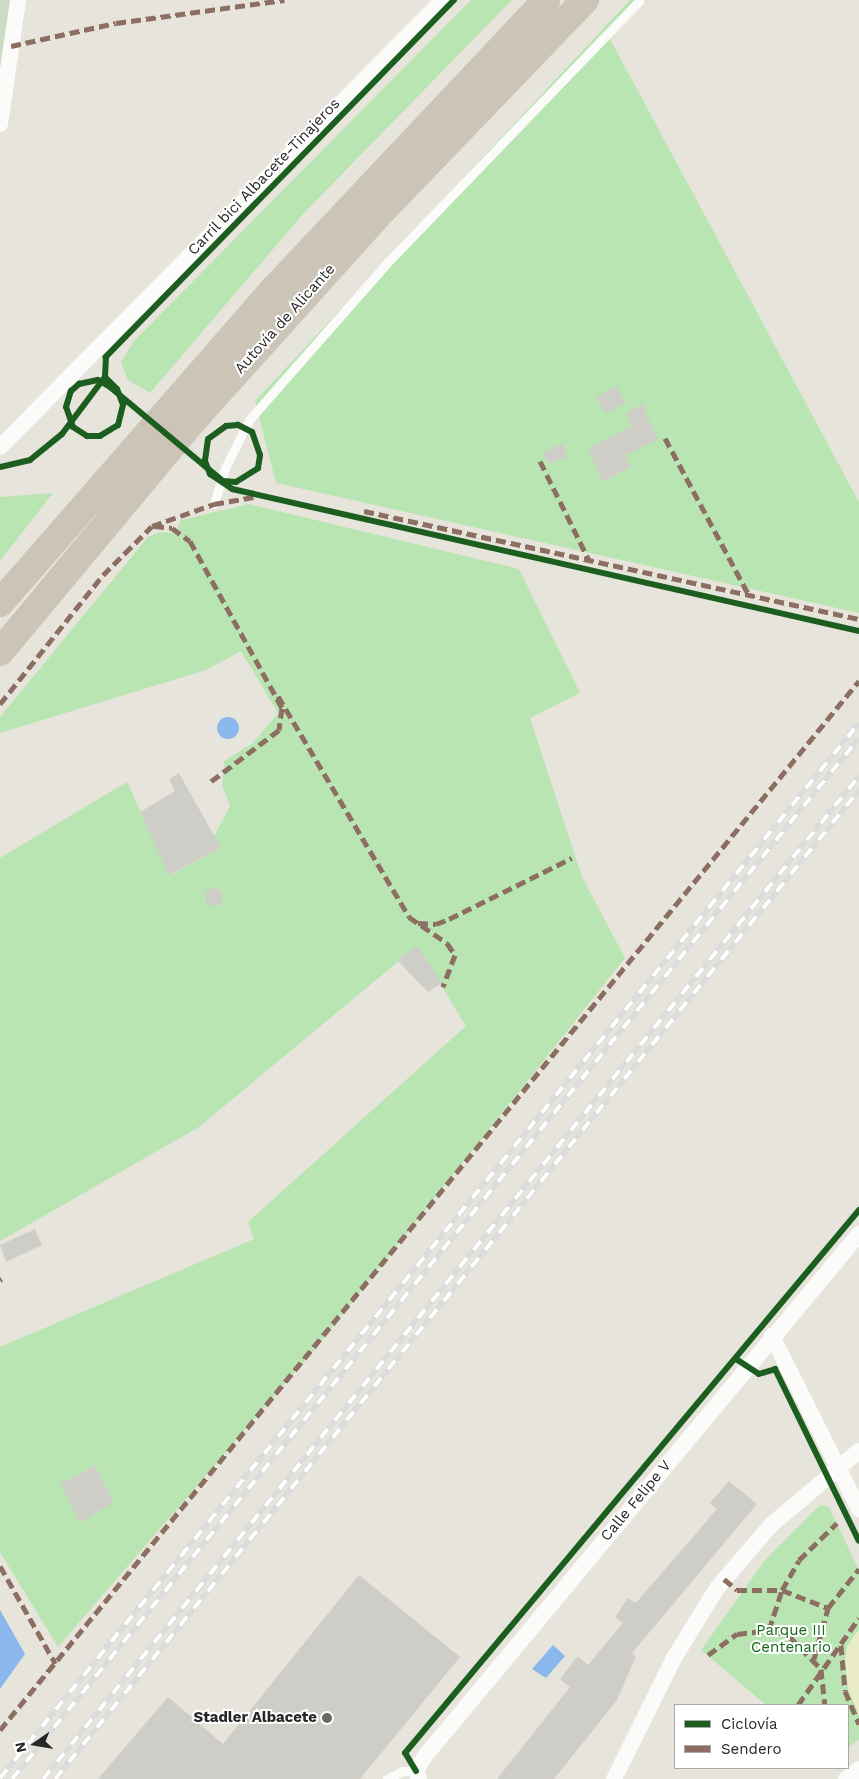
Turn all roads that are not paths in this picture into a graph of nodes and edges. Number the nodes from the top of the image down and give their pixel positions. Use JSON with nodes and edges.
{"nodes":[{"id":1,"x":18,"y":0,"type":"edge"},
{"id":2,"x":443,"y":0,"type":"edge"},
{"id":3,"x":546,"y":0,"type":"edge"},
{"id":4,"x":585,"y":0,"type":"edge"},
{"id":5,"x":640,"y":0,"type":"edge"},
{"id":6,"x":0,"y":124,"type":"edge"},
{"id":7,"x":1,"y":445,"type":"edge"},
{"id":8,"x":214,"y":504,"type":"dead end"},
{"id":9,"x":0,"y":603,"type":"edge"},
{"id":10,"x":0,"y":652,"type":"edge"},
{"id":11,"x":859,"y":1234,"type":"edge"},
{"id":12,"x":772,"y":1336,"type":"junction"},
{"id":13,"x":859,"y":1451,"type":"edge"},
{"id":14,"x":839,"y":1466,"type":"junction"},
{"id":15,"x":859,"y":1509,"type":"edge"},
{"id":16,"x":859,"y":1769,"type":"edge"},
{"id":17,"x":418,"y":1775,"type":"edge"},
{"id":18,"x":386,"y":1779,"type":"edge"},
{"id":19,"x":614,"y":1779,"type":"edge"},
{"id":20,"x":846,"y":1779,"type":"edge"}],
"edges":[{"from":1,"to":6,"type":"street"},
{"from":2,"to":7,"type":"street"},
{"from":3,"to":9,"type":"highway","name":"Autovía de Alicante"},
{"from":4,"to":10,"type":"highway","name":"Autovía de Alicante"},
{"from":5,"to":8,"type":"lane"},
{"from":11,"to":12,"type":"street","name":"Calle Felipe V"},
{"from":12,"to":14,"type":"street"},
{"from":12,"to":17,"type":"street","name":"Calle Felipe V"},
{"from":13,"to":14,"type":"street"},
{"from":14,"to":15,"type":"street"},
{"from":14,"to":19,"type":"street"},
{"from":16,"to":20,"type":"street"},
{"from":17,"to":18,"type":"lane"}]}
